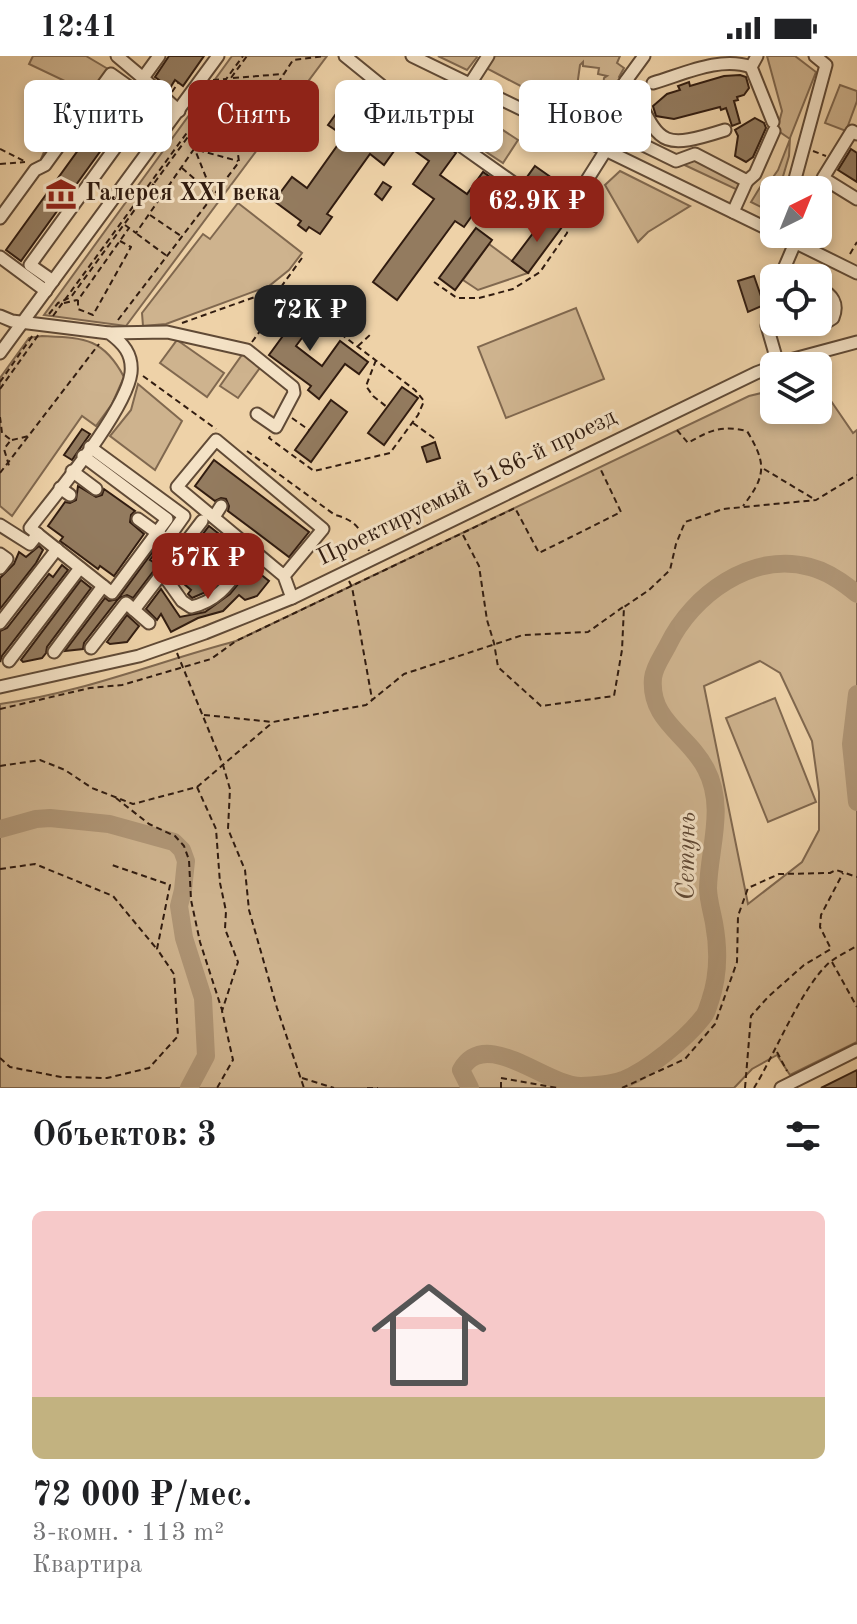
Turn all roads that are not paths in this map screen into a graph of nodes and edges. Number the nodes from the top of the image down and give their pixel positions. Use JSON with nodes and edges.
{"nodes":[{"id":1,"x":117,"y":56,"type":"edge"},
{"id":2,"x":159,"y":56,"type":"edge"},
{"id":3,"x":218,"y":56,"type":"edge"},
{"id":4,"x":345,"y":56,"type":"edge"},
{"id":5,"x":412,"y":56,"type":"edge"},
{"id":6,"x":488,"y":56,"type":"edge"},
{"id":7,"x":644,"y":56,"type":"edge"},
{"id":8,"x":815,"y":56,"type":"edge"},
{"id":9,"x":828,"y":60,"type":"edge"},
{"id":10,"x":754,"y":62,"type":"edge"},
{"id":11,"x":143,"y":78,"type":"junction"},
{"id":12,"x":462,"y":80,"type":"edge"},
{"id":13,"x":473,"y":80,"type":"edge"},
{"id":14,"x":627,"y":80,"type":"edge"},
{"id":15,"x":653,"y":83,"type":"dead end"},
{"id":16,"x":182,"y":114,"type":"junction"},
{"id":17,"x":651,"y":123,"type":"edge"},
{"id":18,"x":725,"y":130,"type":"dead end"},
{"id":19,"x":857,"y":134,"type":"edge"},
{"id":20,"x":651,"y":148,"type":"edge"},
{"id":21,"x":605,"y":152,"type":"edge"},
{"id":22,"x":610,"y":152,"type":"edge"},
{"id":23,"x":796,"y":176,"type":"edge"},
{"id":24,"x":747,"y":181,"type":"junction"},
{"id":25,"x":857,"y":199,"type":"edge"},
{"id":26,"x":733,"y":212,"type":"junction"},
{"id":27,"x":0,"y":218,"type":"edge"},
{"id":28,"x":760,"y":225,"type":"edge"},
{"id":29,"x":805,"y":248,"type":"edge"},
{"id":30,"x":0,"y":257,"type":"edge"},
{"id":31,"x":857,"y":273,"type":"edge"},
{"id":32,"x":50,"y":286,"type":"junction"},
{"id":33,"x":832,"y":296,"type":"edge"},
{"id":34,"x":0,"y":316,"type":"edge"},
{"id":35,"x":832,"y":319,"type":"edge"},
{"id":36,"x":23,"y":322,"type":"junction"},
{"id":37,"x":109,"y":333,"type":"junction"},
{"id":38,"x":857,"y":342,"type":"edge"},
{"id":39,"x":821,"y":352,"type":"edge"},
{"id":40,"x":0,"y":353,"type":"edge"},
{"id":41,"x":760,"y":373,"type":"edge"},
{"id":42,"x":257,"y":414,"type":"dead end"},
{"id":43,"x":86,"y":452,"type":"junction"},
{"id":44,"x":72,"y":471,"type":"junction"},
{"id":45,"x":96,"y":489,"type":"dead end"},
{"id":46,"x":221,"y":506,"type":"dead end"},
{"id":47,"x":138,"y":519,"type":"dead end"},
{"id":48,"x":208,"y":519,"type":"junction"},
{"id":49,"x":0,"y":525,"type":"edge"},
{"id":50,"x":157,"y":532,"type":"junction"},
{"id":51,"x":38,"y":534,"type":"junction"},
{"id":52,"x":57,"y":549,"type":"junction"},
{"id":53,"x":0,"y":554,"type":"edge"},
{"id":54,"x":249,"y":557,"type":"dead end"},
{"id":55,"x":0,"y":568,"type":"edge"},
{"id":56,"x":80,"y":568,"type":"junction"},
{"id":57,"x":162,"y":573,"type":"junction"},
{"id":58,"x":284,"y":576,"type":"junction"},
{"id":59,"x":107,"y":589,"type":"junction"},
{"id":60,"x":292,"y":598,"type":"junction"},
{"id":61,"x":130,"y":607,"type":"junction"},
{"id":62,"x":0,"y":623,"type":"edge"},
{"id":63,"x":149,"y":623,"type":"dead end"},
{"id":64,"x":91,"y":648,"type":"dead end"},
{"id":65,"x":54,"y":652,"type":"dead end"},
{"id":66,"x":9,"y":661,"type":"dead end"},
{"id":67,"x":0,"y":687,"type":"edge"},
{"id":68,"x":857,"y":1050,"type":"edge"},
{"id":69,"x":781,"y":1088,"type":"edge"}],
"edges":[{"from":1,"to":11,"type":"street"},
{"from":2,"to":11,"type":"street"},
{"from":3,"to":16,"type":"street"},
{"from":4,"to":21,"type":"street"},
{"from":5,"to":12,"type":"street"},
{"from":6,"to":13,"type":"street"},
{"from":7,"to":14,"type":"street"},
{"from":8,"to":9,"type":"street"},
{"from":9,"to":23,"type":"street"},
{"from":10,"to":15,"type":"street"},
{"from":10,"to":24,"type":"street"},
{"from":11,"to":16,"type":"street"},
{"from":16,"to":32,"type":"street"},
{"from":17,"to":18,"type":"street"},
{"from":19,"to":25,"type":"street"},
{"from":20,"to":24,"type":"street"},
{"from":22,"to":26,"type":"street"},
{"from":24,"to":26,"type":"street"},
{"from":26,"to":28,"type":"street"},
{"from":27,"to":32,"type":"street"},
{"from":29,"to":31,"type":"street"},
{"from":30,"to":32,"type":"street"},
{"from":32,"to":36,"type":"street"},
{"from":33,"to":35,"type":"street"},
{"from":34,"to":36,"type":"street"},
{"from":36,"to":37,"type":"street"},
{"from":36,"to":40,"type":"street"},
{"from":37,"to":42,"type":"street"},
{"from":37,"to":43,"type":"street"},
{"from":38,"to":39,"type":"street","name":"Проектируемый 5186-й проезд"},
{"from":41,"to":60,"type":"street","name":"Проектируемый 5186-й проезд"},
{"from":43,"to":44,"type":"street"},
{"from":43,"to":50,"type":"street"},
{"from":43,"to":50,"type":"street"},
{"from":44,"to":45,"type":"street"},
{"from":44,"to":51,"type":"street"},
{"from":46,"to":48,"type":"street"},
{"from":47,"to":50,"type":"street"},
{"from":48,"to":57,"type":"street"},
{"from":48,"to":58,"type":"street"},
{"from":48,"to":58,"type":"street"},
{"from":49,"to":51,"type":"street"},
{"from":50,"to":59,"type":"street"},
{"from":51,"to":52,"type":"street"},
{"from":52,"to":56,"type":"street"},
{"from":52,"to":62,"type":"street"},
{"from":53,"to":55,"type":"street"},
{"from":54,"to":57,"type":"street"},
{"from":56,"to":59,"type":"street"},
{"from":56,"to":66,"type":"street"},
{"from":57,"to":61,"type":"street"},
{"from":58,"to":60,"type":"street"},
{"from":59,"to":61,"type":"street"},
{"from":59,"to":65,"type":"street"},
{"from":60,"to":67,"type":"street","name":"Проектируемый 5186-й проезд"},
{"from":61,"to":63,"type":"street"},
{"from":61,"to":64,"type":"street"},
{"from":68,"to":69,"type":"street"}]}
